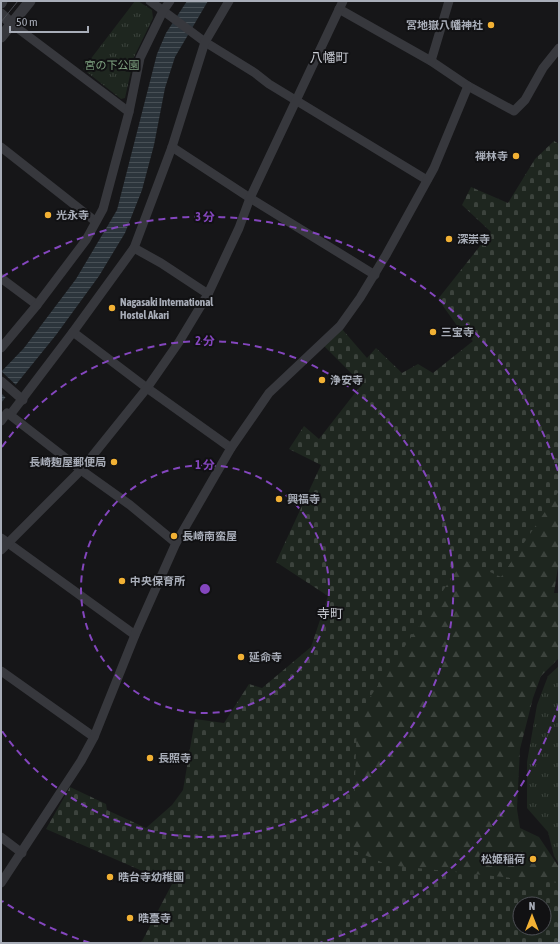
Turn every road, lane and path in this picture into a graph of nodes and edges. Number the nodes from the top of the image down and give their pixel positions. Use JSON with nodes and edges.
{"nodes":[{"id":1,"x":30,"y":1,"type":"edge"},
{"id":2,"x":150,"y":1,"type":"edge"},
{"id":3,"x":170,"y":1,"type":"edge"},
{"id":4,"x":229,"y":1,"type":"edge"},
{"id":5,"x":450,"y":1,"type":"edge"},
{"id":6,"x":341,"y":5,"type":"edge"},
{"id":7,"x":162,"y":11,"type":"junction"},
{"id":8,"x":1,"y":14,"type":"edge"},
{"id":9,"x":12,"y":24,"type":"junction"},
{"id":10,"x":1,"y":37,"type":"edge"},
{"id":11,"x":205,"y":42,"type":"junction"},
{"id":12,"x":559,"y":48,"type":"edge"},
{"id":13,"x":431,"y":62,"type":"junction"},
{"id":14,"x":468,"y":86,"type":"junction"},
{"id":15,"x":296,"y":101,"type":"junction"},
{"id":16,"x":128,"y":112,"type":"junction"},
{"id":17,"x":1,"y":147,"type":"edge"},
{"id":18,"x":172,"y":147,"type":"junction"},
{"id":19,"x":427,"y":180,"type":"junction"},
{"id":20,"x":250,"y":198,"type":"junction"},
{"id":21,"x":95,"y":221,"type":"junction"},
{"id":22,"x":134,"y":248,"type":"junction"},
{"id":23,"x":375,"y":275,"type":"junction"},
{"id":24,"x":1,"y":278,"type":"edge"},
{"id":25,"x":208,"y":294,"type":"junction"},
{"id":26,"x":37,"y":306,"type":"junction"},
{"id":27,"x":73,"y":332,"type":"junction"},
{"id":28,"x":1,"y":348,"type":"edge"},
{"id":29,"x":1,"y":381,"type":"edge"},
{"id":30,"x":146,"y":388,"type":"junction"},
{"id":31,"x":23,"y":400,"type":"junction"},
{"id":32,"x":10,"y":415,"type":"junction"},
{"id":33,"x":1,"y":421,"type":"edge"},
{"id":34,"x":231,"y":448,"type":"junction"},
{"id":35,"x":81,"y":470,"type":"junction"},
{"id":36,"x":176,"y":543,"type":"junction"},
{"id":37,"x":3,"y":544,"type":"edge"},
{"id":38,"x":135,"y":635,"type":"junction"},
{"id":39,"x":1,"y":671,"type":"edge"},
{"id":40,"x":94,"y":738,"type":"junction"},
{"id":41,"x":1,"y":837,"type":"edge"},
{"id":42,"x":22,"y":853,"type":"junction"},
{"id":43,"x":1,"y":883,"type":"edge"}],
"edges":[{"from":1,"to":9,"type":"street"},
{"from":2,"to":7,"type":"street"},
{"from":3,"to":7,"type":"street"},
{"from":4,"to":11,"type":"street"},
{"from":5,"to":13,"type":"street"},
{"from":6,"to":13,"type":"street"},
{"from":6,"to":15,"type":"street"},
{"from":7,"to":11,"type":"street"},
{"from":7,"to":16,"type":"street"},
{"from":8,"to":9,"type":"street"},
{"from":9,"to":10,"type":"street"},
{"from":9,"to":16,"type":"street"},
{"from":11,"to":15,"type":"street"},
{"from":11,"to":18,"type":"street"},
{"from":12,"to":14,"type":"street"},
{"from":13,"to":14,"type":"street"},
{"from":14,"to":19,"type":"street"},
{"from":15,"to":19,"type":"street"},
{"from":15,"to":20,"type":"street"},
{"from":16,"to":21,"type":"street"},
{"from":17,"to":21,"type":"street"},
{"from":18,"to":20,"type":"street"},
{"from":18,"to":22,"type":"street"},
{"from":19,"to":23,"type":"street"},
{"from":20,"to":23,"type":"street"},
{"from":20,"to":25,"type":"street"},
{"from":21,"to":26,"type":"street"},
{"from":22,"to":25,"type":"street"},
{"from":22,"to":27,"type":"street"},
{"from":23,"to":34,"type":"street"},
{"from":24,"to":26,"type":"street"},
{"from":25,"to":30,"type":"street"},
{"from":26,"to":28,"type":"street"},
{"from":27,"to":30,"type":"street"},
{"from":27,"to":31,"type":"street"},
{"from":29,"to":31,"type":"street"},
{"from":30,"to":34,"type":"street"},
{"from":30,"to":35,"type":"street"},
{"from":31,"to":32,"type":"street"},
{"from":32,"to":33,"type":"street"},
{"from":32,"to":35,"type":"street"},
{"from":34,"to":36,"type":"street"},
{"from":35,"to":36,"type":"street"},
{"from":35,"to":37,"type":"street"},
{"from":36,"to":38,"type":"street"},
{"from":37,"to":38,"type":"street"},
{"from":38,"to":40,"type":"street"},
{"from":39,"to":40,"type":"street"},
{"from":40,"to":42,"type":"street"},
{"from":41,"to":42,"type":"street"},
{"from":42,"to":43,"type":"street"}]}
